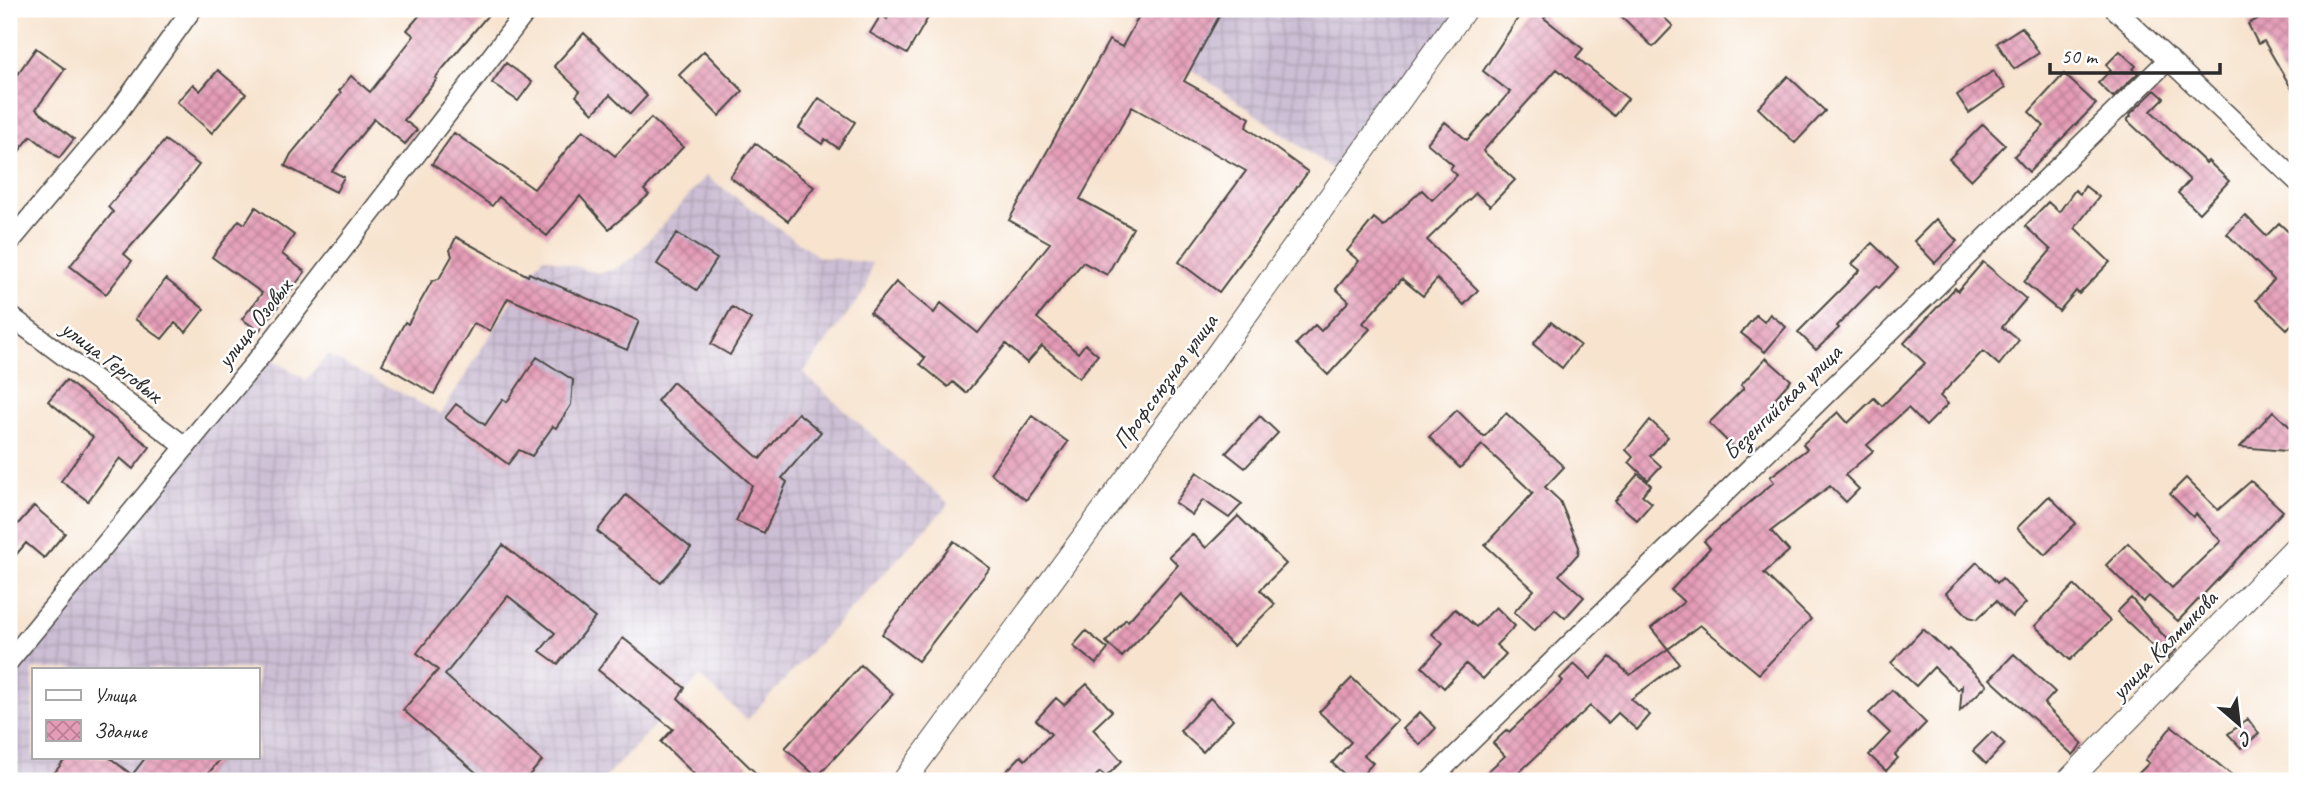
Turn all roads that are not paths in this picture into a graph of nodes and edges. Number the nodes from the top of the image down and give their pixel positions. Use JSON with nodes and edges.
{"nodes":[{"id":1,"x":192,"y":9,"type":"edge"},
{"id":2,"x":528,"y":9,"type":"edge"},
{"id":3,"x":1465,"y":9,"type":"edge"},
{"id":4,"x":2115,"y":9,"type":"edge"},
{"id":5,"x":2169,"y":59,"type":"junction"},
{"id":6,"x":2297,"y":181,"type":"edge"},
{"id":7,"x":9,"y":243,"type":"edge"},
{"id":8,"x":9,"y":315,"type":"edge"},
{"id":9,"x":186,"y":447,"type":"junction"},
{"id":10,"x":2297,"y":546,"type":"edge"},
{"id":11,"x":9,"y":661,"type":"edge"},
{"id":12,"x":904,"y":781,"type":"edge"},
{"id":13,"x":1430,"y":781,"type":"edge"},
{"id":14,"x":2068,"y":781,"type":"edge"}],
"edges":[{"from":1,"to":7,"type":"street"},
{"from":2,"to":9,"type":"street","name":"улица Озовых"},
{"from":3,"to":12,"type":"street","name":"Профсоюзная улица"},
{"from":4,"to":5,"type":"street"},
{"from":5,"to":6,"type":"street"},
{"from":5,"to":13,"type":"street","name":"Безенгийская улица"},
{"from":8,"to":9,"type":"street","name":"улица Герговых"},
{"from":9,"to":11,"type":"street","name":"улица Озовых"},
{"from":10,"to":14,"type":"street","name":"улица Калмыкова"}]}
